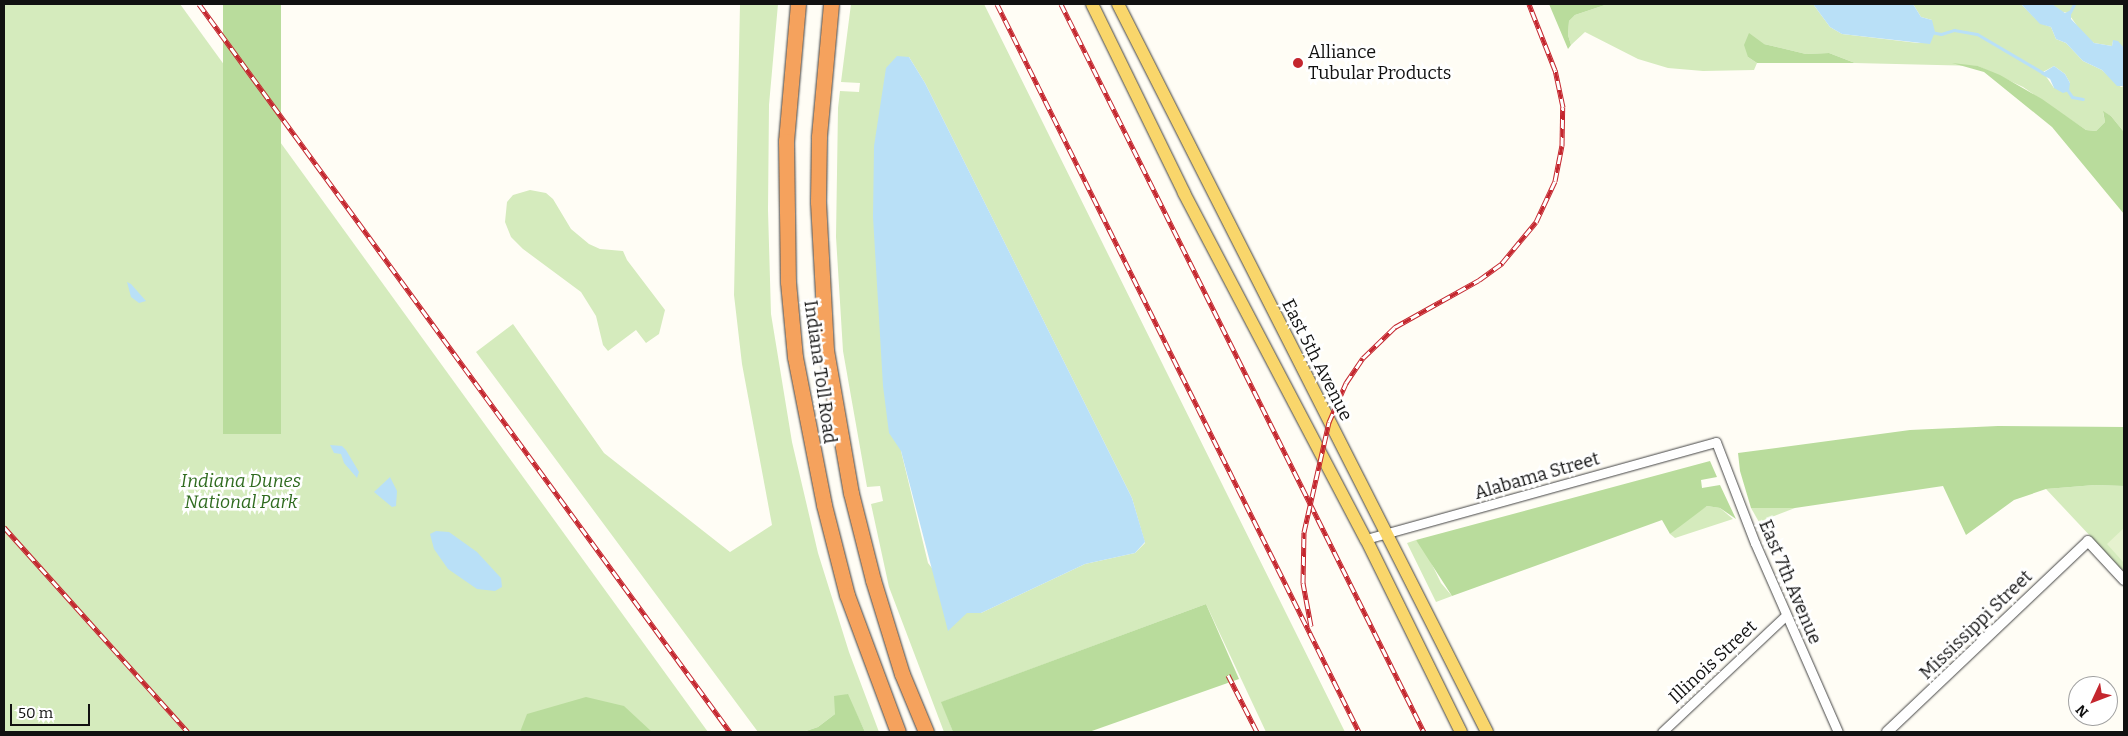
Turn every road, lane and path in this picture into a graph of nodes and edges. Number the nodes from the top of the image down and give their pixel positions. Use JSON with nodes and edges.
{"nodes":[{"id":1,"x":798,"y":4,"type":"edge"},
{"id":2,"x":831,"y":4,"type":"edge"},
{"id":3,"x":1092,"y":4,"type":"edge"},
{"id":4,"x":1118,"y":4,"type":"edge"},
{"id":5,"x":1716,"y":442,"type":"joint"},
{"id":6,"x":1386,"y":531,"type":"junction"},
{"id":7,"x":1366,"y":539,"type":"junction"},
{"id":8,"x":2124,"y":580,"type":"edge"},
{"id":9,"x":1786,"y":615,"type":"junction"},
{"id":10,"x":898,"y":732,"type":"edge"},
{"id":11,"x":926,"y":732,"type":"edge"},
{"id":12,"x":1461,"y":732,"type":"edge"},
{"id":13,"x":1487,"y":732,"type":"edge"},
{"id":14,"x":1662,"y":732,"type":"edge"},
{"id":15,"x":1838,"y":732,"type":"edge"},
{"id":16,"x":1887,"y":732,"type":"edge"}],
"edges":[{"from":1,"to":10,"type":"highway","name":"Indiana Toll Road"},
{"from":2,"to":11,"type":"highway","name":"Indiana Toll Road"},
{"from":3,"to":7,"type":"main road"},
{"from":4,"to":6,"type":"main road","name":"East 5th Avenue"},
{"from":5,"to":6,"type":"street","name":"Alabama Street"},
{"from":5,"to":9,"type":"street","name":"East 7th Avenue"},
{"from":6,"to":7,"type":"street","name":"Alabama Street"},
{"from":6,"to":13,"type":"main road","name":"East 5th Avenue"},
{"from":7,"to":12,"type":"main road"},
{"from":8,"to":16,"type":"street","name":"Mississippi Street"},
{"from":9,"to":14,"type":"street","name":"Illinois Street"},
{"from":9,"to":15,"type":"street","name":"East 7th Avenue"}]}
